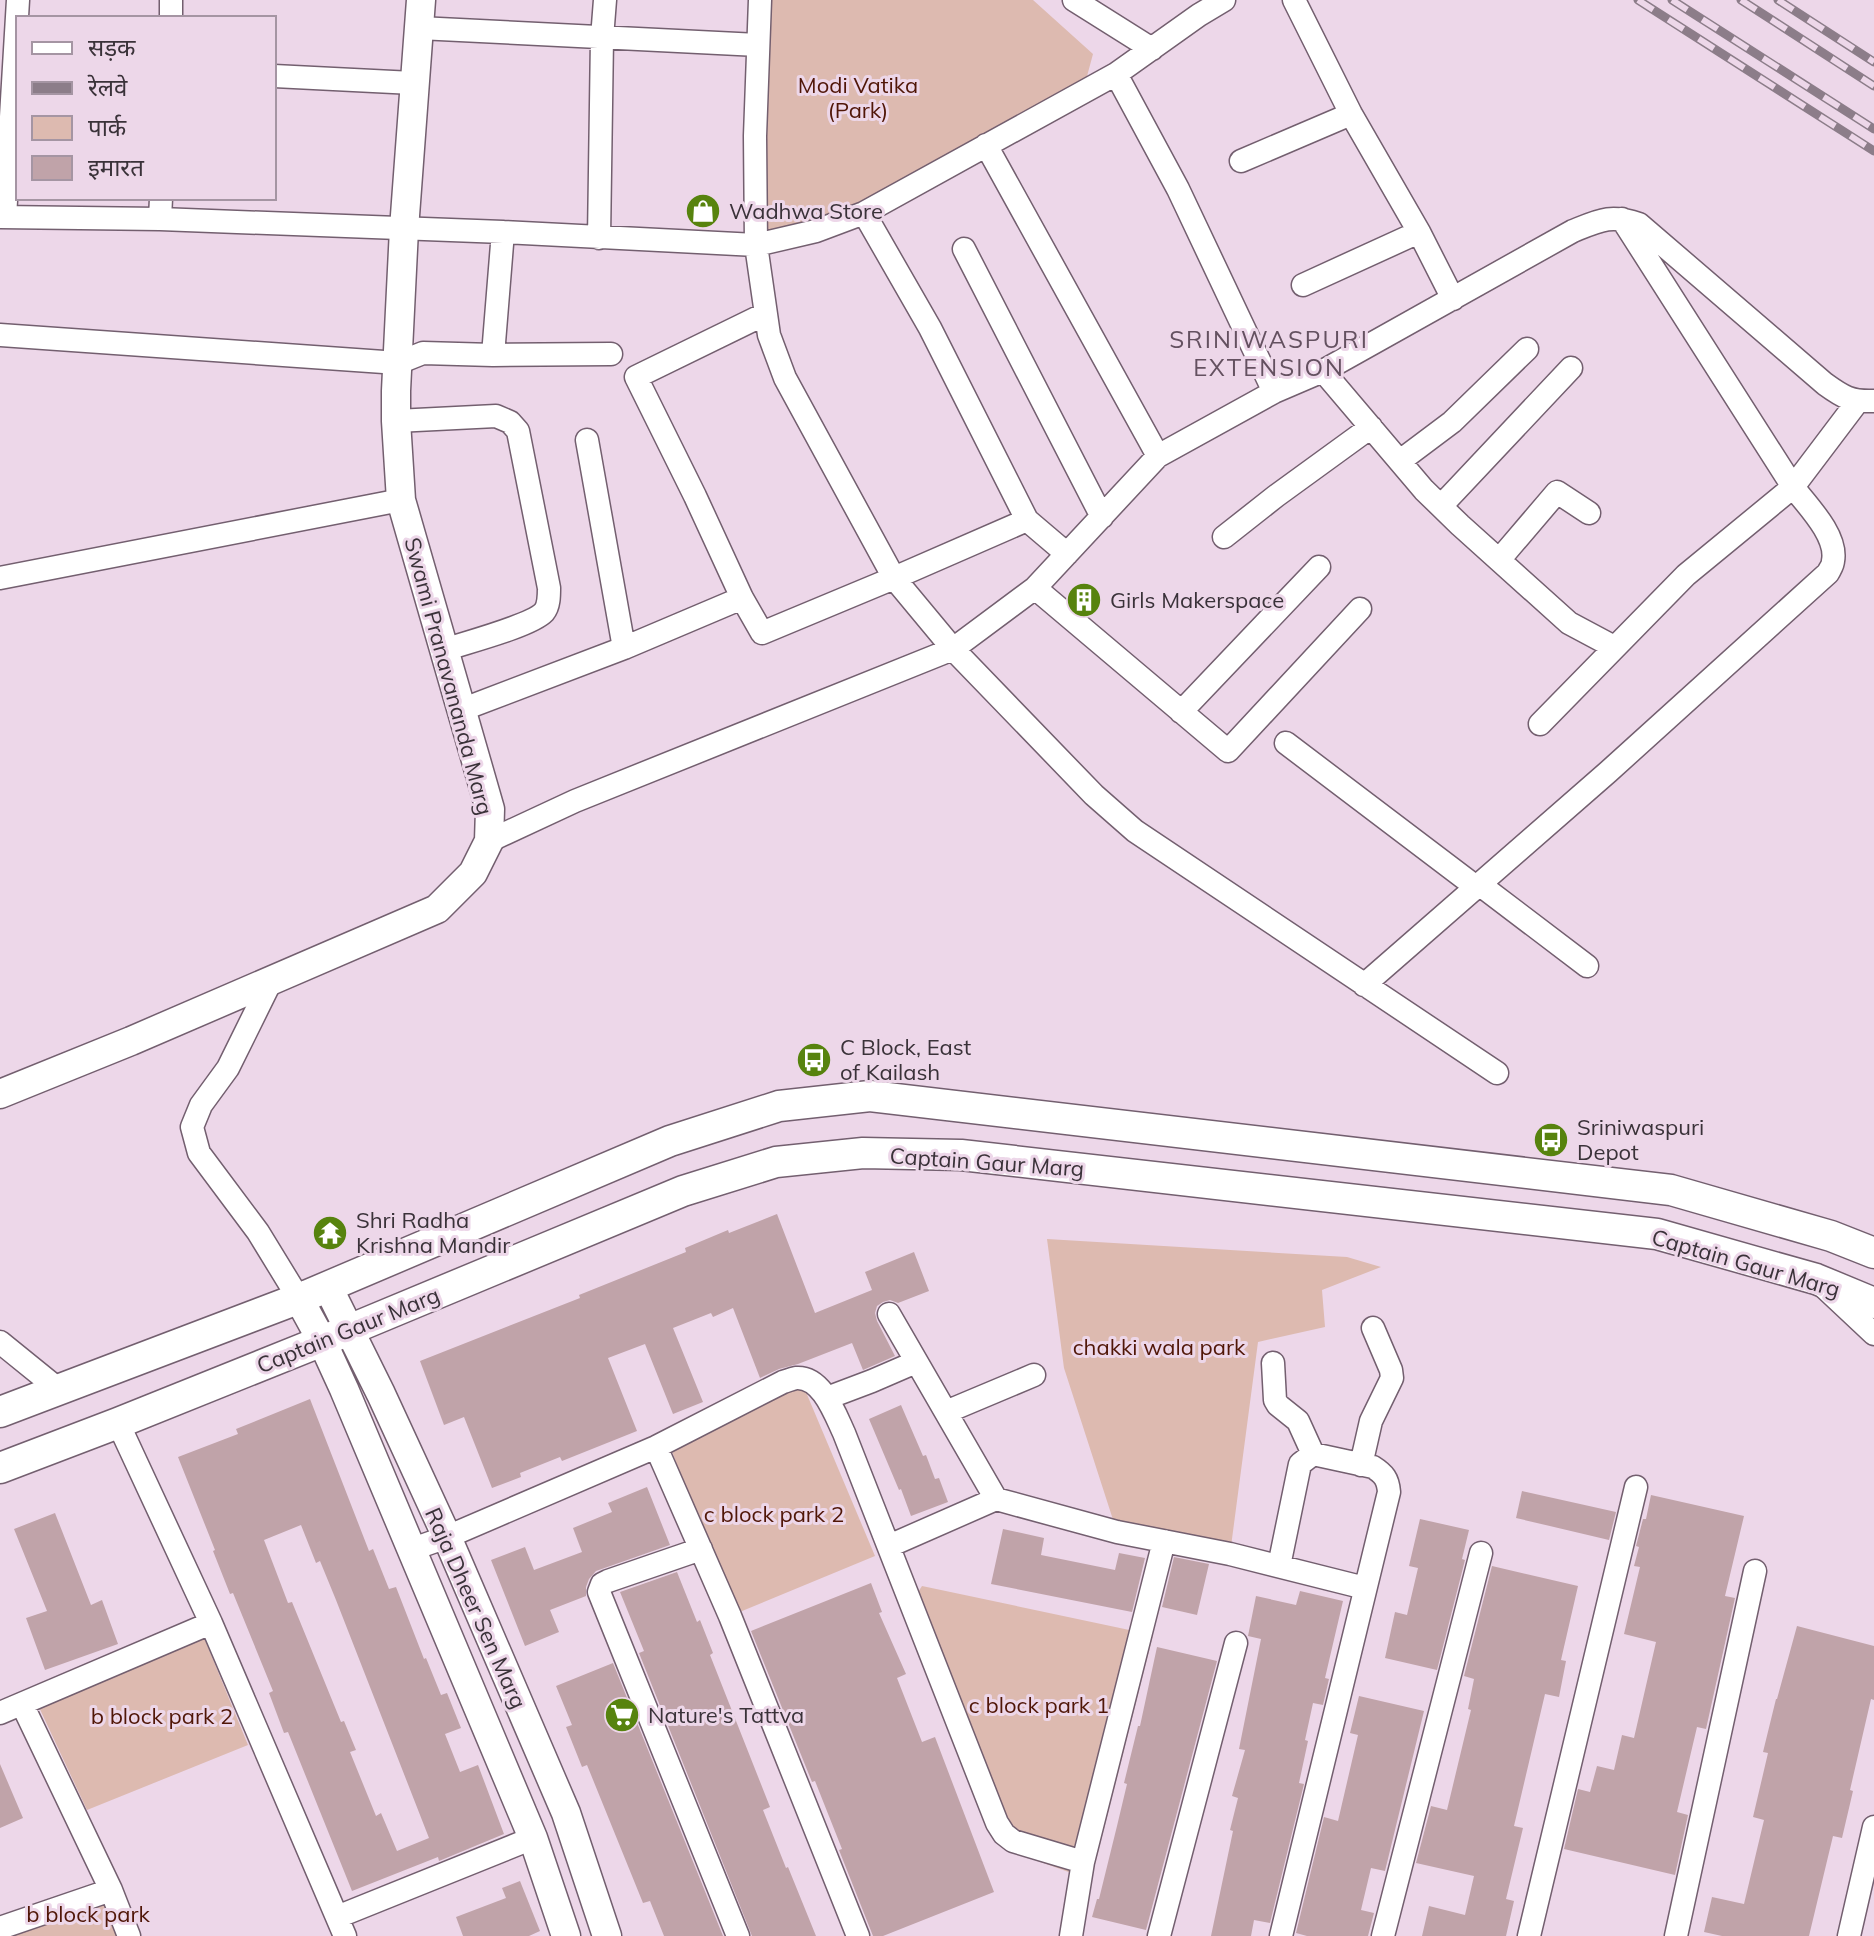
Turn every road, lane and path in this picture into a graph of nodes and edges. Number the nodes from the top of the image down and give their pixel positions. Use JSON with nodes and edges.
{"nodes":[{"id":1,"x":421,"y":0,"type":"edge"},
{"id":2,"x":605,"y":0,"type":"edge"},
{"id":3,"x":760,"y":0,"type":"edge"},
{"id":4,"x":1074,"y":0,"type":"edge"},
{"id":5,"x":1224,"y":0,"type":"edge"},
{"id":6,"x":1294,"y":0,"type":"edge"},
{"id":7,"x":16,"y":19,"type":"edge"},
{"id":8,"x":419,"y":28,"type":"junction"},
{"id":9,"x":602,"y":38,"type":"junction"},
{"id":10,"x":758,"y":45,"type":"junction"},
{"id":11,"x":1152,"y":49,"type":"junction"},
{"id":12,"x":11,"y":65,"type":"edge"},
{"id":13,"x":1116,"y":74,"type":"junction"},
{"id":14,"x":276,"y":76,"type":"edge"},
{"id":15,"x":413,"y":83,"type":"junction"},
{"id":16,"x":1351,"y":114,"type":"junction"},
{"id":17,"x":986,"y":145,"type":"junction"},
{"id":18,"x":1241,"y":161,"type":"dead end"},
{"id":19,"x":160,"y":208,"type":"edge"},
{"id":20,"x":864,"y":213,"type":"junction"},
{"id":21,"x":2,"y":217,"type":"edge"},
{"id":22,"x":1622,"y":218,"type":"junction"},
{"id":23,"x":404,"y":229,"type":"junction"},
{"id":24,"x":503,"y":232,"type":"junction"},
{"id":25,"x":1419,"y":232,"type":"junction"},
{"id":26,"x":599,"y":238,"type":"junction"},
{"id":27,"x":756,"y":245,"type":"junction"},
{"id":28,"x":964,"y":249,"type":"dead end"},
{"id":29,"x":1303,"y":285,"type":"dead end"},
{"id":30,"x":1453,"y":299,"type":"junction"},
{"id":31,"x":765,"y":314,"type":"junction"},
{"id":32,"x":0,"y":335,"type":"edge"},
{"id":33,"x":1527,"y":349,"type":"dead end"},
{"id":34,"x":611,"y":354,"type":"dead end"},
{"id":35,"x":493,"y":355,"type":"junction"},
{"id":36,"x":398,"y":363,"type":"junction"},
{"id":37,"x":1571,"y":368,"type":"dead end"},
{"id":38,"x":1323,"y":371,"type":"junction"},
{"id":39,"x":1274,"y":392,"type":"junction"},
{"id":40,"x":1866,"y":401,"type":"edge"},
{"id":41,"x":396,"y":421,"type":"junction"},
{"id":42,"x":1371,"y":427,"type":"junction"},
{"id":43,"x":587,"y":440,"type":"dead end"},
{"id":44,"x":1158,"y":456,"type":"junction"},
{"id":45,"x":1400,"y":461,"type":"junction"},
{"id":46,"x":1793,"y":487,"type":"junction"},
{"id":47,"x":401,"y":500,"type":"junction"},
{"id":48,"x":1441,"y":506,"type":"junction"},
{"id":49,"x":1589,"y":513,"type":"dead end"},
{"id":50,"x":1102,"y":517,"type":"junction"},
{"id":51,"x":1027,"y":520,"type":"junction"},
{"id":52,"x":1224,"y":537,"type":"dead end"},
{"id":53,"x":1067,"y":554,"type":"junction"},
{"id":54,"x":1499,"y":560,"type":"junction"},
{"id":55,"x":1319,"y":567,"type":"dead end"},
{"id":56,"x":0,"y":578,"type":"edge"},
{"id":57,"x":894,"y":578,"type":"junction"},
{"id":58,"x":1035,"y":588,"type":"junction"},
{"id":59,"x":742,"y":598,"type":"junction"},
{"id":60,"x":1360,"y":609,"type":"dead end"},
{"id":61,"x":1614,"y":647,"type":"junction"},
{"id":62,"x":624,"y":648,"type":"junction"},
{"id":63,"x":953,"y":649,"type":"junction"},
{"id":64,"x":444,"y":650,"type":"junction"},
{"id":65,"x":461,"y":710,"type":"junction"},
{"id":66,"x":1181,"y":712,"type":"junction"},
{"id":67,"x":1540,"y":724,"type":"dead end"},
{"id":68,"x":1286,"y":743,"type":"dead end"},
{"id":69,"x":489,"y":841,"type":"junction"},
{"id":70,"x":1478,"y":885,"type":"junction"},
{"id":71,"x":1587,"y":966,"type":"dead end"},
{"id":72,"x":271,"y":981,"type":"junction"},
{"id":73,"x":1364,"y":985,"type":"junction"},
{"id":74,"x":1497,"y":1073,"type":"dead end"},
{"id":75,"x":0,"y":1094,"type":"edge"},
{"id":76,"x":1874,"y":1253,"type":"edge"},
{"id":77,"x":1816,"y":1279,"type":"junction"},
{"id":78,"x":328,"y":1287,"type":"junction"},
{"id":79,"x":299,"y":1299,"type":"junction"},
{"id":80,"x":1874,"y":1303,"type":"edge"},
{"id":81,"x":889,"y":1314,"type":"dead end"},
{"id":82,"x":1373,"y":1328,"type":"dead end"},
{"id":83,"x":1874,"y":1334,"type":"edge"},
{"id":84,"x":336,"y":1336,"type":"junction"},
{"id":85,"x":0,"y":1342,"type":"edge"},
{"id":86,"x":916,"y":1362,"type":"junction"},
{"id":87,"x":1273,"y":1363,"type":"dead end"},
{"id":88,"x":1034,"y":1375,"type":"dead end"},
{"id":89,"x":58,"y":1389,"type":"junction"},
{"id":90,"x":827,"y":1398,"type":"junction"},
{"id":91,"x":0,"y":1412,"type":"edge"},
{"id":92,"x":946,"y":1412,"type":"junction"},
{"id":93,"x":118,"y":1423,"type":"junction"},
{"id":94,"x":656,"y":1447,"type":"junction"},
{"id":95,"x":1313,"y":1454,"type":"junction"},
{"id":96,"x":1361,"y":1465,"type":"junction"},
{"id":97,"x":0,"y":1468,"type":"edge"},
{"id":98,"x":1636,"y":1487,"type":"dead end"},
{"id":99,"x":996,"y":1499,"type":"junction"},
{"id":100,"x":447,"y":1537,"type":"junction"},
{"id":101,"x":1164,"y":1541,"type":"junction"},
{"id":102,"x":889,"y":1546,"type":"junction"},
{"id":103,"x":701,"y":1549,"type":"junction"},
{"id":104,"x":410,"y":1550,"type":"junction"},
{"id":105,"x":1481,"y":1553,"type":"dead end"},
{"id":106,"x":1279,"y":1566,"type":"junction"},
{"id":107,"x":1755,"y":1571,"type":"dead end"},
{"id":108,"x":1365,"y":1588,"type":"junction"},
{"id":109,"x":211,"y":1623,"type":"junction"},
{"id":110,"x":1236,"y":1643,"type":"dead end"},
{"id":111,"x":22,"y":1704,"type":"junction"},
{"id":112,"x":0,"y":1713,"type":"edge"},
{"id":113,"x":1874,"y":1827,"type":"edge"},
{"id":114,"x":533,"y":1838,"type":"junction"},
{"id":115,"x":1083,"y":1862,"type":"junction"},
{"id":116,"x":111,"y":1890,"type":"junction"},
{"id":117,"x":1864,"y":1916,"type":"edge"},
{"id":118,"x":341,"y":1927,"type":"edge"},
{"id":119,"x":0,"y":1928,"type":"edge"},
{"id":120,"x":129,"y":1936,"type":"edge"},
{"id":121,"x":566,"y":1936,"type":"edge"},
{"id":122,"x":607,"y":1936,"type":"edge"},
{"id":123,"x":738,"y":1936,"type":"edge"},
{"id":124,"x":858,"y":1936,"type":"edge"},
{"id":125,"x":1071,"y":1936,"type":"edge"},
{"id":126,"x":1159,"y":1936,"type":"edge"},
{"id":127,"x":1281,"y":1936,"type":"edge"},
{"id":128,"x":1383,"y":1936,"type":"edge"},
{"id":129,"x":1529,"y":1936,"type":"edge"},
{"id":130,"x":1676,"y":1936,"type":"edge"},
{"id":131,"x":1849,"y":1936,"type":"edge"}],
"edges":[{"from":1,"to":8,"type":"street","name":"Swami Pranavananda Marg"},
{"from":2,"to":9,"type":"street"},
{"from":3,"to":10,"type":"street"},
{"from":4,"to":11,"type":"street"},
{"from":5,"to":11,"type":"street"},
{"from":6,"to":16,"type":"street"},
{"from":7,"to":12,"type":"street"},
{"from":8,"to":9,"type":"street"},
{"from":8,"to":15,"type":"street","name":"Swami Pranavananda Marg"},
{"from":9,"to":10,"type":"street"},
{"from":9,"to":26,"type":"street"},
{"from":10,"to":27,"type":"street"},
{"from":11,"to":13,"type":"street"},
{"from":12,"to":21,"type":"street"},
{"from":13,"to":17,"type":"street"},
{"from":13,"to":39,"type":"street"},
{"from":14,"to":15,"type":"street"},
{"from":15,"to":23,"type":"street","name":"Swami Pranavananda Marg"},
{"from":16,"to":18,"type":"street"},
{"from":16,"to":25,"type":"street"},
{"from":17,"to":20,"type":"street"},
{"from":17,"to":44,"type":"street"},
{"from":19,"to":21,"type":"street"},
{"from":19,"to":23,"type":"street"},
{"from":20,"to":27,"type":"street"},
{"from":20,"to":51,"type":"street"},
{"from":22,"to":30,"type":"street"},
{"from":22,"to":40,"type":"street"},
{"from":22,"to":46,"type":"street"},
{"from":23,"to":24,"type":"street"},
{"from":23,"to":36,"type":"street","name":"Swami Pranavananda Marg"},
{"from":24,"to":26,"type":"street"},
{"from":24,"to":35,"type":"street"},
{"from":25,"to":29,"type":"street"},
{"from":25,"to":30,"type":"street"},
{"from":26,"to":27,"type":"street"},
{"from":27,"to":31,"type":"street"},
{"from":28,"to":50,"type":"street"},
{"from":30,"to":38,"type":"street"},
{"from":31,"to":57,"type":"street"},
{"from":31,"to":59,"type":"street"},
{"from":32,"to":36,"type":"street"},
{"from":33,"to":45,"type":"street"},
{"from":34,"to":35,"type":"street"},
{"from":35,"to":36,"type":"street"},
{"from":36,"to":41,"type":"street","name":"Swami Pranavananda Marg"},
{"from":37,"to":48,"type":"street"},
{"from":38,"to":39,"type":"street"},
{"from":38,"to":42,"type":"street"},
{"from":39,"to":44,"type":"street"},
{"from":40,"to":46,"type":"street"},
{"from":41,"to":47,"type":"street","name":"Swami Pranavananda Marg"},
{"from":41,"to":64,"type":"street"},
{"from":42,"to":45,"type":"street"},
{"from":42,"to":52,"type":"street"},
{"from":43,"to":62,"type":"street"},
{"from":44,"to":50,"type":"street"},
{"from":45,"to":48,"type":"street"},
{"from":46,"to":61,"type":"street"},
{"from":46,"to":70,"type":"street"},
{"from":47,"to":56,"type":"street"},
{"from":47,"to":64,"type":"street","name":"Swami Pranavananda Marg"},
{"from":48,"to":54,"type":"street"},
{"from":49,"to":54,"type":"street"},
{"from":50,"to":53,"type":"street"},
{"from":51,"to":53,"type":"street"},
{"from":51,"to":57,"type":"street"},
{"from":53,"to":58,"type":"street"},
{"from":54,"to":61,"type":"street"},
{"from":55,"to":66,"type":"street"},
{"from":57,"to":59,"type":"street"},
{"from":57,"to":63,"type":"street"},
{"from":58,"to":63,"type":"street"},
{"from":58,"to":66,"type":"street"},
{"from":59,"to":62,"type":"street"},
{"from":60,"to":66,"type":"street"},
{"from":61,"to":67,"type":"street"},
{"from":62,"to":65,"type":"street"},
{"from":63,"to":69,"type":"street"},
{"from":63,"to":73,"type":"street"},
{"from":64,"to":65,"type":"street","name":"Swami Pranavananda Marg"},
{"from":65,"to":69,"type":"street","name":"Swami Pranavananda Marg"},
{"from":68,"to":70,"type":"street"},
{"from":69,"to":72,"type":"street","name":"Swami Pranavananda Marg"},
{"from":70,"to":71,"type":"street"},
{"from":70,"to":73,"type":"street"},
{"from":72,"to":75,"type":"street","name":"Swami Pranavananda Marg"},
{"from":72,"to":79,"type":"street"},
{"from":73,"to":74,"type":"street"},
{"from":76,"to":78,"type":"main road"},
{"from":77,"to":80,"type":"main road","name":"Captain Gaur Marg"},
{"from":77,"to":83,"type":"street"},
{"from":77,"to":84,"type":"main road","name":"Captain Gaur Marg"},
{"from":78,"to":79,"type":"main road"},
{"from":78,"to":84,"type":"street","name":"Raja Dheer Sen Marg"},
{"from":79,"to":84,"type":"street","name":"Raja Dheer Sen Marg"},
{"from":79,"to":89,"type":"main road"},
{"from":81,"to":86,"type":"street"},
{"from":82,"to":96,"type":"street"},
{"from":84,"to":93,"type":"main road","name":"Captain Gaur Marg"},
{"from":84,"to":100,"type":"street","name":"Raja Dheer Sen Marg"},
{"from":84,"to":104,"type":"street","name":"Raja Dheer Sen Marg"},
{"from":85,"to":89,"type":"street"},
{"from":86,"to":90,"type":"street"},
{"from":86,"to":92,"type":"street"},
{"from":87,"to":95,"type":"street"},
{"from":88,"to":92,"type":"street"},
{"from":89,"to":91,"type":"main road"},
{"from":90,"to":94,"type":"street"},
{"from":90,"to":102,"type":"street"},
{"from":92,"to":99,"type":"street"},
{"from":93,"to":97,"type":"main road","name":"Captain Gaur Marg"},
{"from":93,"to":109,"type":"street"},
{"from":94,"to":100,"type":"street"},
{"from":94,"to":103,"type":"street"},
{"from":95,"to":96,"type":"street"},
{"from":95,"to":106,"type":"street"},
{"from":96,"to":108,"type":"street"},
{"from":98,"to":129,"type":"street"},
{"from":99,"to":101,"type":"street"},
{"from":99,"to":102,"type":"street"},
{"from":100,"to":104,"type":"street"},
{"from":100,"to":122,"type":"street","name":"Raja Dheer Sen Marg"},
{"from":101,"to":106,"type":"street"},
{"from":101,"to":115,"type":"street"},
{"from":102,"to":115,"type":"street"},
{"from":103,"to":123,"type":"street"},
{"from":103,"to":124,"type":"street"},
{"from":104,"to":114,"type":"street","name":"Raja Dheer Sen Marg"},
{"from":105,"to":128,"type":"street"},
{"from":106,"to":108,"type":"street"},
{"from":107,"to":130,"type":"street"},
{"from":108,"to":127,"type":"street"},
{"from":109,"to":111,"type":"street"},
{"from":109,"to":118,"type":"street"},
{"from":110,"to":126,"type":"street"},
{"from":111,"to":112,"type":"street"},
{"from":111,"to":116,"type":"street"},
{"from":113,"to":117,"type":"street"},
{"from":114,"to":118,"type":"street"},
{"from":114,"to":121,"type":"street","name":"Raja Dheer Sen Marg"},
{"from":115,"to":125,"type":"street"},
{"from":116,"to":119,"type":"street"},
{"from":116,"to":120,"type":"street"},
{"from":117,"to":131,"type":"street"}]}
